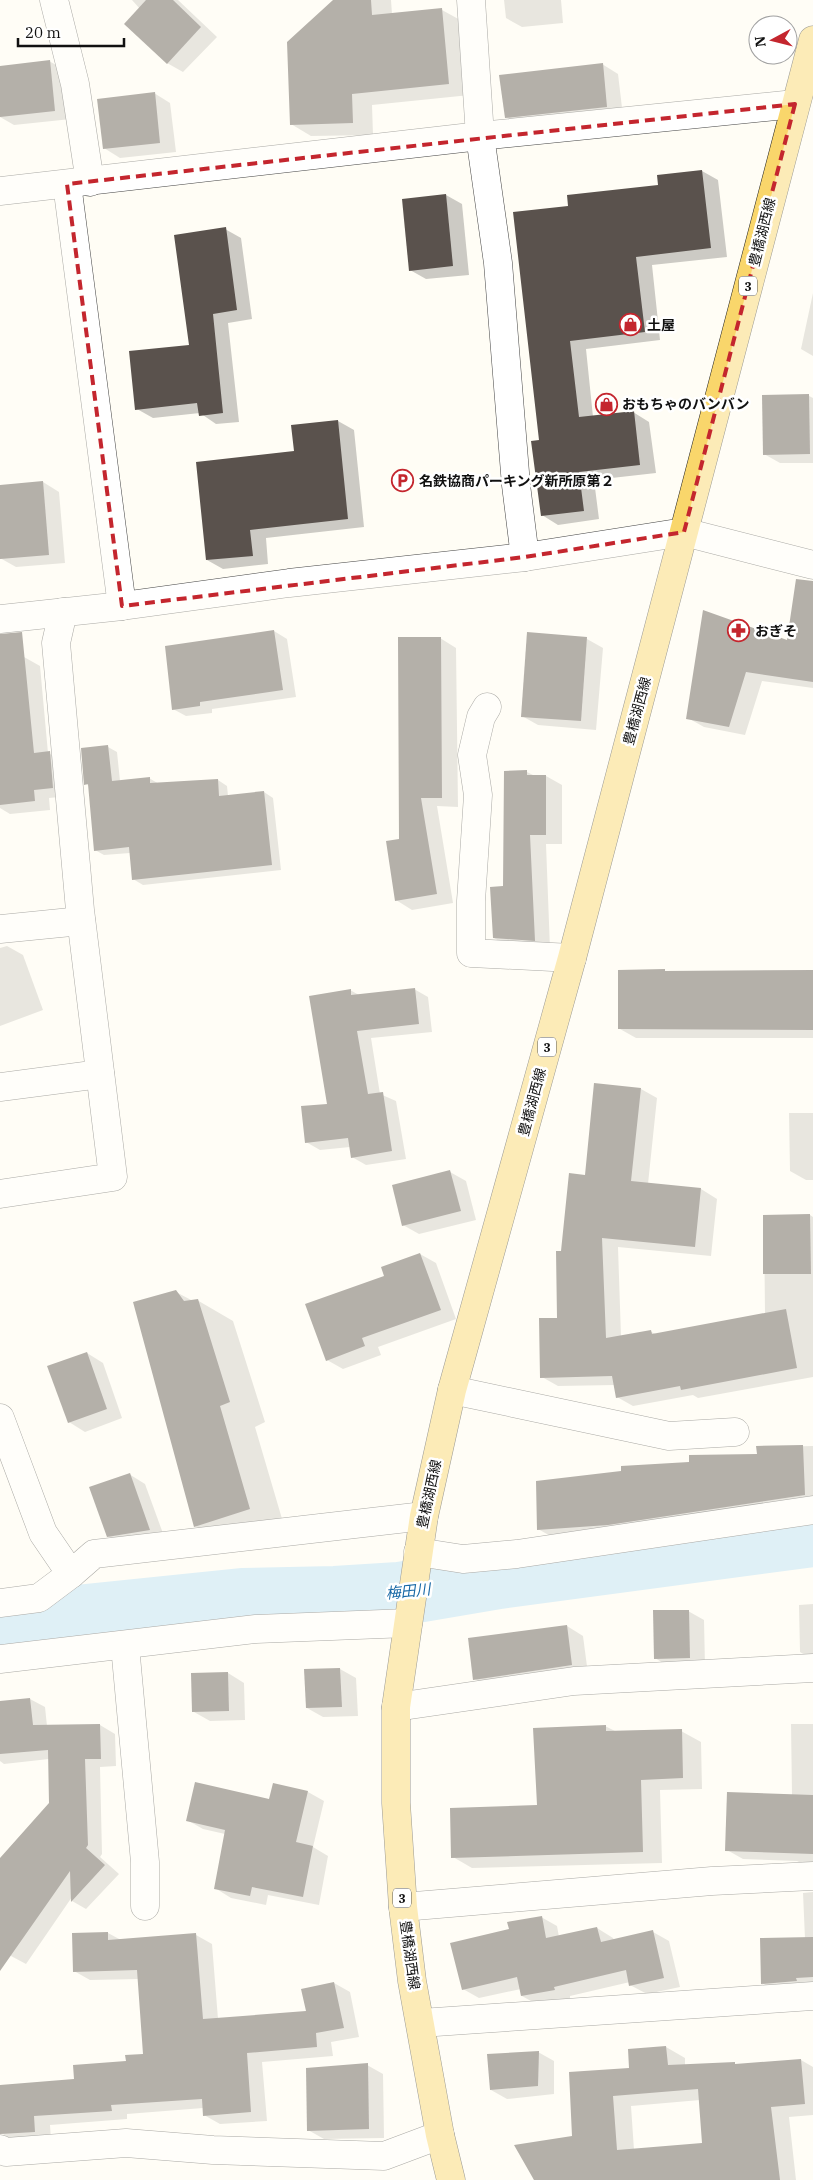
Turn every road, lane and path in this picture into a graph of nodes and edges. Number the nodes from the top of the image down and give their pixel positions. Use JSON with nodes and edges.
{"nodes":[{"id":1,"x":54,"y":0,"type":"edge"},
{"id":2,"x":471,"y":0,"type":"edge"},
{"id":3,"x":813,"y":40,"type":"edge"},
{"id":4,"x":795,"y":104,"type":"junction"},
{"id":5,"x":480,"y":136,"type":"junction"},
{"id":6,"x":79,"y":183,"type":"junction"},
{"id":7,"x":0,"y":191,"type":"edge"},
{"id":8,"x":684,"y":532,"type":"junction"},
{"id":9,"x":525,"y":557,"type":"junction"},
{"id":10,"x":813,"y":565,"type":"edge"},
{"id":11,"x":122,"y":606,"type":"junction"},
{"id":12,"x":63,"y":612,"type":"junction"},
{"id":13,"x":0,"y":619,"type":"edge"},
{"id":14,"x":487,"y":707,"type":"dead end"},
{"id":15,"x":81,"y":921,"type":"junction"},
{"id":16,"x":0,"y":929,"type":"edge"},
{"id":17,"x":572,"y":958,"type":"junction"},
{"id":18,"x":100,"y":1074,"type":"junction"},
{"id":19,"x":0,"y":1087,"type":"edge"},
{"id":20,"x":0,"y":1194,"type":"edge"},
{"id":21,"x":452,"y":1390,"type":"junction"},
{"id":22,"x":0,"y":1418,"type":"edge"},
{"id":23,"x":735,"y":1432,"type":"dead end"},
{"id":24,"x":813,"y":1510,"type":"edge"},
{"id":25,"x":424,"y":1516,"type":"junction"},
{"id":26,"x":418,"y":1557,"type":"junction"},
{"id":27,"x":71,"y":1574,"type":"junction"},
{"id":28,"x":0,"y":1603,"type":"edge"},
{"id":29,"x":408,"y":1617,"type":"junction"},
{"id":30,"x":125,"y":1646,"type":"junction"},
{"id":31,"x":0,"y":1659,"type":"edge"},
{"id":32,"x":813,"y":1668,"type":"edge"},
{"id":33,"x":396,"y":1706,"type":"junction"},
{"id":34,"x":813,"y":1876,"type":"edge"},
{"id":35,"x":146,"y":1906,"type":"dead end"},
{"id":36,"x":403,"y":1907,"type":"junction"},
{"id":37,"x":813,"y":1996,"type":"edge"},
{"id":38,"x":421,"y":2023,"type":"junction"},
{"id":39,"x":0,"y":2149,"type":"edge"},
{"id":40,"x":450,"y":2164,"type":"edge"}],
"edges":[{"from":1,"to":6,"type":"street"},
{"from":2,"to":5,"type":"street"},
{"from":3,"to":4,"type":"main road","name":"豊橋湖西線","number":"3"},
{"from":4,"to":5,"type":"street"},
{"from":4,"to":8,"type":"main road","name":"豊橋湖西線","number":"3"},
{"from":5,"to":6,"type":"street"},
{"from":5,"to":9,"type":"street"},
{"from":6,"to":7,"type":"street"},
{"from":6,"to":11,"type":"street"},
{"from":8,"to":9,"type":"street"},
{"from":8,"to":10,"type":"street"},
{"from":8,"to":17,"type":"main road","name":"豊橋湖西線","number":"3"},
{"from":9,"to":11,"type":"street"},
{"from":11,"to":12,"type":"street"},
{"from":12,"to":13,"type":"street"},
{"from":12,"to":15,"type":"street"},
{"from":14,"to":17,"type":"street"},
{"from":15,"to":16,"type":"street"},
{"from":15,"to":18,"type":"street"},
{"from":17,"to":21,"type":"main road","name":"豊橋湖西線","number":"3"},
{"from":18,"to":19,"type":"street"},
{"from":18,"to":20,"type":"street"},
{"from":21,"to":23,"type":"street"},
{"from":21,"to":25,"type":"main road","name":"豊橋湖西線","number":"3"},
{"from":22,"to":27,"type":"street"},
{"from":24,"to":26,"type":"street"},
{"from":25,"to":26,"type":"main road","name":"豊橋湖西線","number":"3"},
{"from":25,"to":27,"type":"street"},
{"from":26,"to":29,"type":"main road","name":"豊橋湖西線","number":"3"},
{"from":27,"to":28,"type":"street"},
{"from":29,"to":30,"type":"street"},
{"from":29,"to":33,"type":"main road","name":"豊橋湖西線","number":"3"},
{"from":30,"to":31,"type":"street"},
{"from":30,"to":35,"type":"street"},
{"from":32,"to":33,"type":"street"},
{"from":33,"to":36,"type":"main road","name":"豊橋湖西線","number":"3"},
{"from":34,"to":36,"type":"street"},
{"from":36,"to":38,"type":"main road","name":"豊橋湖西線","number":"3"},
{"from":37,"to":38,"type":"street"},
{"from":38,"to":40,"type":"main road","name":"豊橋湖西線","number":"3"},
{"from":39,"to":40,"type":"street"}]}
